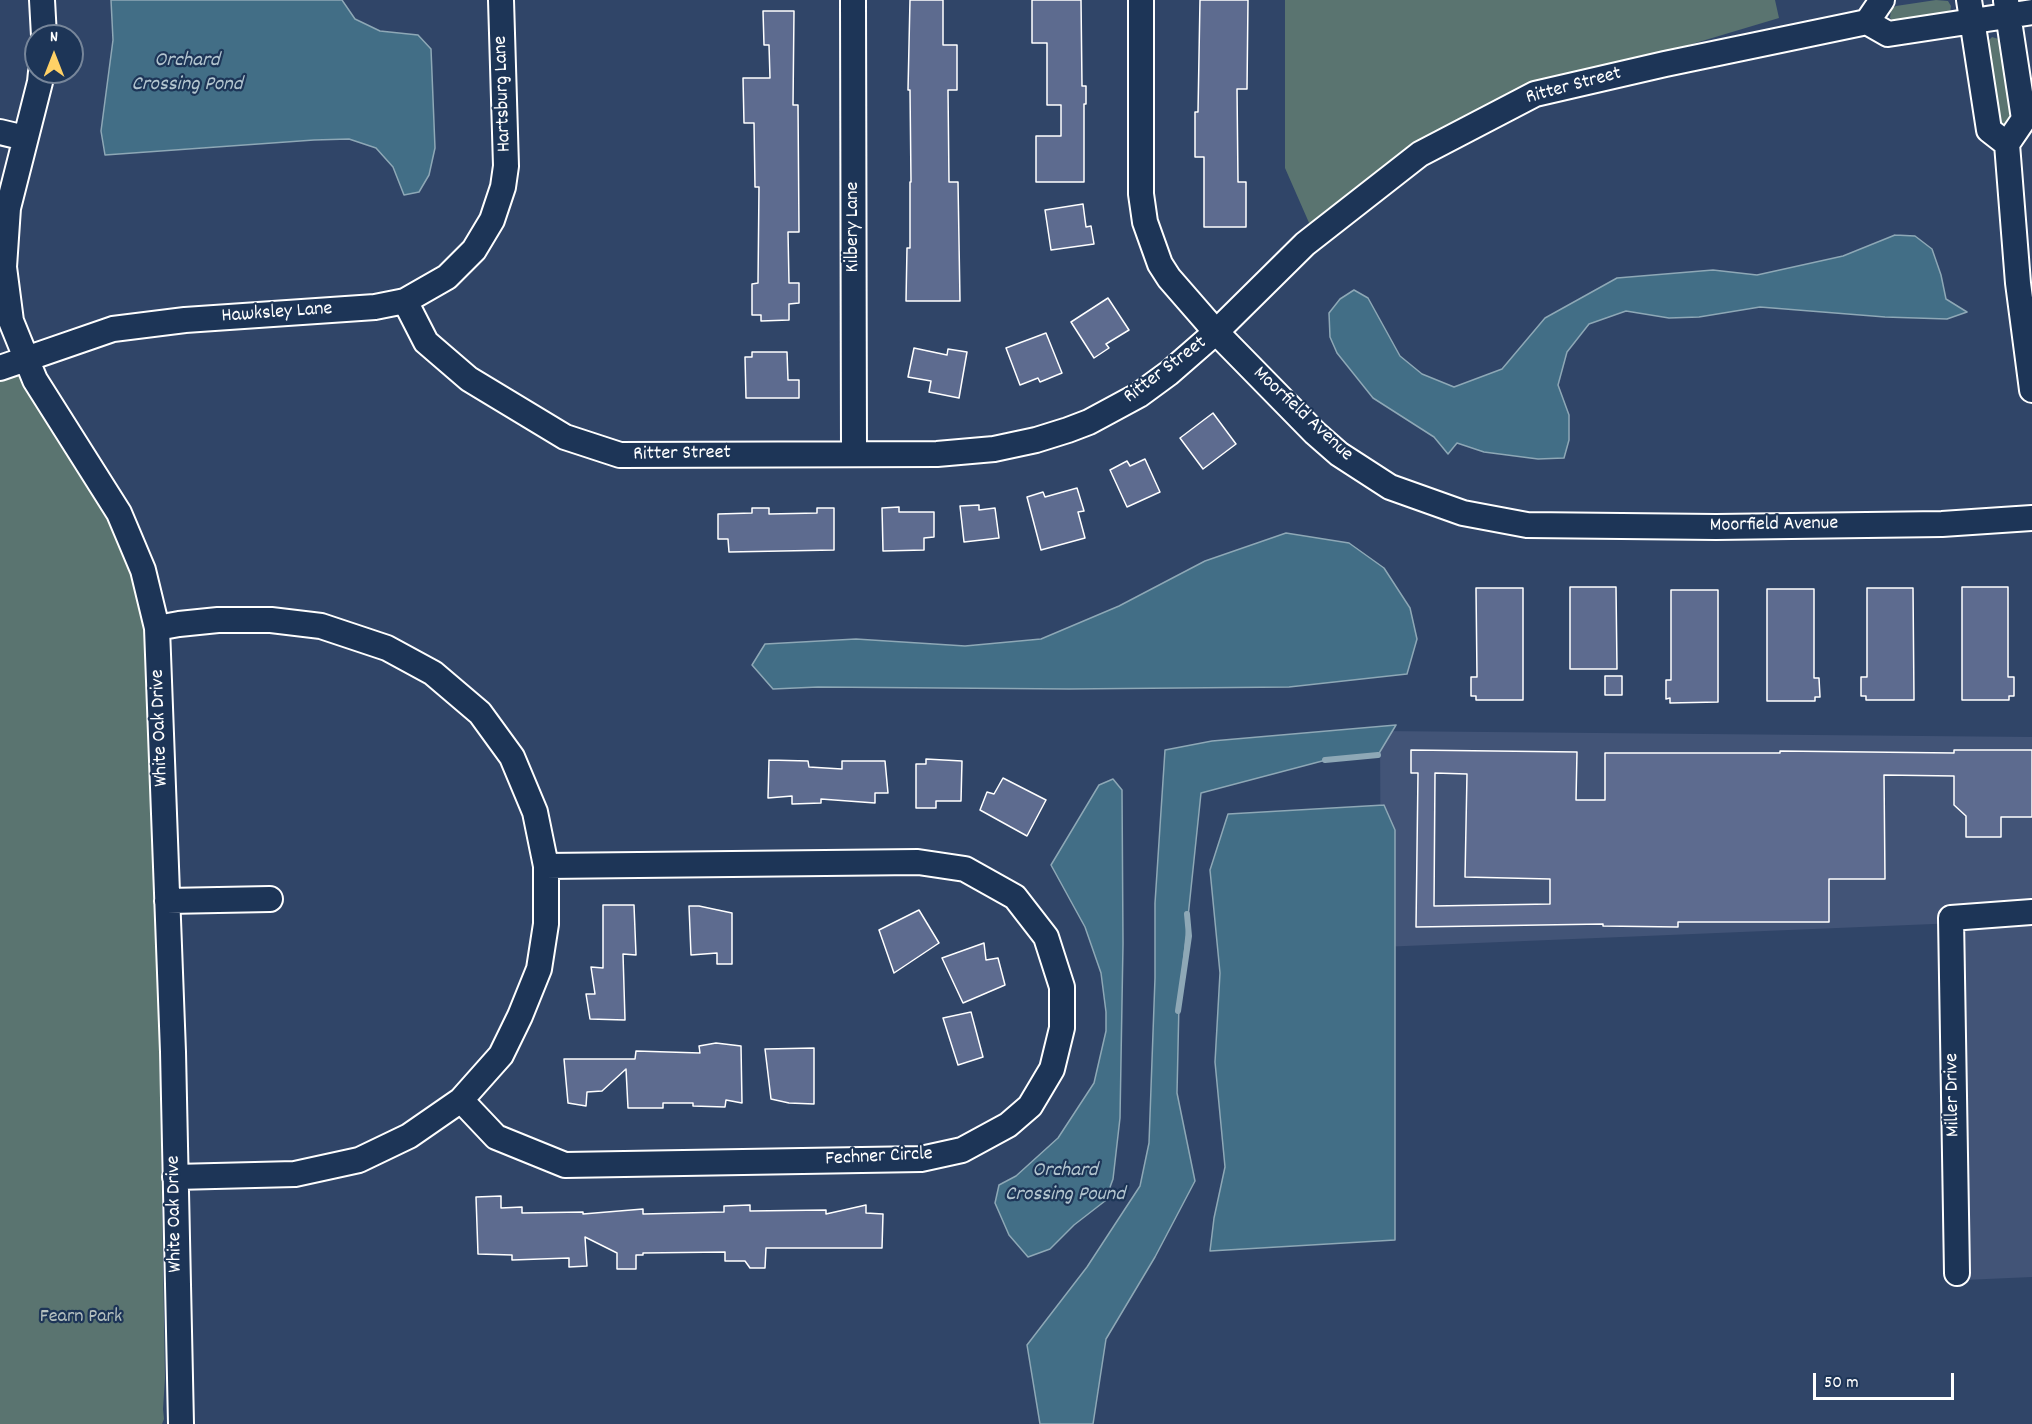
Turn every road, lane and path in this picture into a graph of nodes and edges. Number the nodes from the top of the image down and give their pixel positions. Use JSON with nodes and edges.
{"nodes":[{"id":1,"x":42,"y":0,"type":"edge"},
{"id":2,"x":501,"y":0,"type":"edge"},
{"id":3,"x":853,"y":0,"type":"edge"},
{"id":4,"x":1141,"y":0,"type":"edge"},
{"id":5,"x":1882,"y":0,"type":"edge"},
{"id":6,"x":2016,"y":9,"type":"edge"},
{"id":7,"x":1971,"y":11,"type":"edge"},
{"id":8,"x":1867,"y":22,"type":"junction"},
{"id":9,"x":43,"y":24,"type":"edge"},
{"id":10,"x":40,"y":84,"type":"edge"},
{"id":11,"x":0,"y":132,"type":"edge"},
{"id":12,"x":26,"y":138,"type":"junction"},
{"id":13,"x":2007,"y":144,"type":"junction"},
{"id":14,"x":503,"y":188,"type":"joint"},
{"id":15,"x":405,"y":301,"type":"junction"},
{"id":16,"x":1216,"y":332,"type":"junction"},
{"id":17,"x":25,"y":359,"type":"junction"},
{"id":18,"x":0,"y":368,"type":"edge"},
{"id":19,"x":2032,"y":390,"type":"edge"},
{"id":20,"x":854,"y":453,"type":"junction"},
{"id":21,"x":2032,"y":518,"type":"edge"},
{"id":22,"x":157,"y":628,"type":"junction"},
{"id":23,"x":546,"y":866,"type":"junction"},
{"id":24,"x":270,"y":899,"type":"dead end"},
{"id":25,"x":167,"y":901,"type":"junction"},
{"id":26,"x":2032,"y":912,"type":"edge"},
{"id":27,"x":461,"y":1100,"type":"junction"},
{"id":28,"x":175,"y":1178,"type":"junction"},
{"id":29,"x":1957,"y":1273,"type":"dead end"},
{"id":30,"x":181,"y":1424,"type":"edge"}],
"edges":[{"from":1,"to":9,"type":"street"},
{"from":2,"to":14,"type":"street","name":"Hartsburg Lane"},
{"from":3,"to":20,"type":"street","name":"Kilbery Lane"},
{"from":4,"to":16,"type":"street","name":"Moorfield Avenue"},
{"from":5,"to":8,"type":"street"},
{"from":6,"to":7,"type":"street"},
{"from":6,"to":13,"type":"street"},
{"from":7,"to":8,"type":"street"},
{"from":7,"to":13,"type":"street"},
{"from":8,"to":16,"type":"street","name":"Ritter Street"},
{"from":10,"to":12,"type":"street","name":"White Oak Drive"},
{"from":11,"to":12,"type":"street"},
{"from":12,"to":17,"type":"street","name":"White Oak Drive"},
{"from":13,"to":19,"type":"street"},
{"from":14,"to":15,"type":"street","name":"Hawksley Lane"},
{"from":15,"to":17,"type":"street","name":"Hawksley Lane"},
{"from":15,"to":20,"type":"street","name":"Ritter Street"},
{"from":16,"to":20,"type":"street","name":"Ritter Street"},
{"from":16,"to":21,"type":"street","name":"Moorfield Avenue"},
{"from":17,"to":18,"type":"street","name":"Hawksley Lane"},
{"from":17,"to":22,"type":"street","name":"White Oak Drive"},
{"from":22,"to":23,"type":"street"},
{"from":22,"to":25,"type":"street","name":"White Oak Drive"},
{"from":23,"to":27,"type":"street"},
{"from":23,"to":27,"type":"street","name":"Fechner Circle"},
{"from":24,"to":25,"type":"street"},
{"from":25,"to":28,"type":"street","name":"White Oak Drive"},
{"from":26,"to":29,"type":"street","name":"Miller Drive"},
{"from":27,"to":28,"type":"street"},
{"from":28,"to":30,"type":"street","name":"White Oak Drive"}]}
